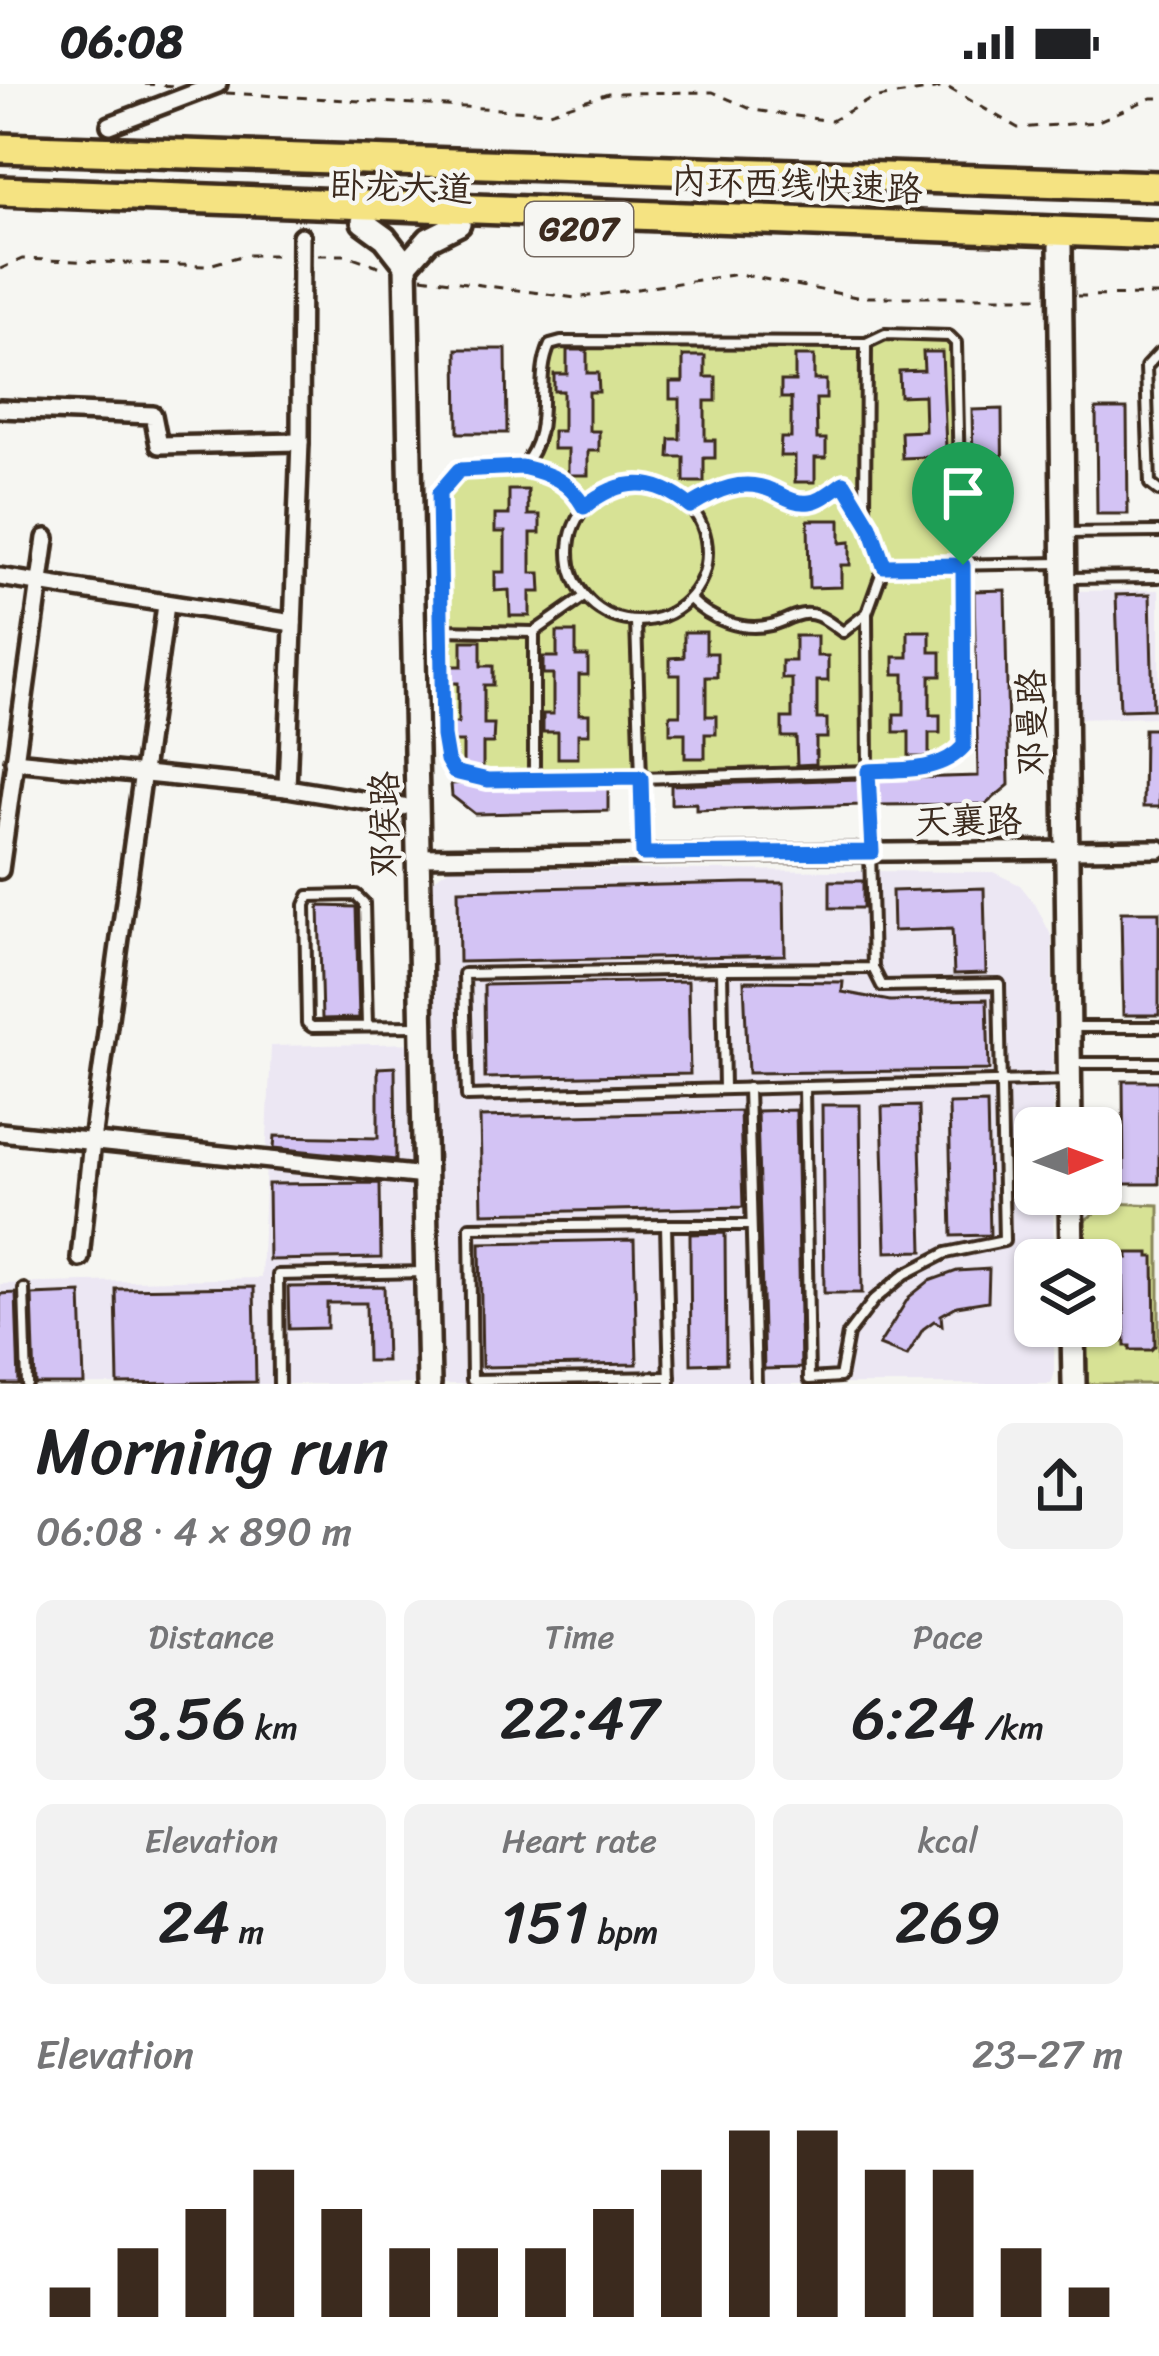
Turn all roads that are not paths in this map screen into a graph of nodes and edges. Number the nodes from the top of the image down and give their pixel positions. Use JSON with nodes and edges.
{"nodes":[{"id":1,"x":210,"y":87,"type":"edge"},
{"id":2,"x":110,"y":125,"type":"dead end"},
{"id":3,"x":0,"y":135,"type":"edge"},
{"id":4,"x":0,"y":148,"type":"edge"},
{"id":5,"x":41,"y":150,"type":"junction"},
{"id":6,"x":0,"y":165,"type":"edge"},
{"id":7,"x":1159,"y":186,"type":"edge"},
{"id":8,"x":0,"y":191,"type":"edge"},
{"id":9,"x":1159,"y":201,"type":"edge"},
{"id":10,"x":0,"y":208,"type":"edge"},
{"id":11,"x":363,"y":222,"type":"junction"},
{"id":12,"x":459,"y":224,"type":"junction"},
{"id":13,"x":1159,"y":235,"type":"edge"},
{"id":14,"x":301,"y":236,"type":"dead end"},
{"id":15,"x":1060,"y":246,"type":"junction"},
{"id":16,"x":1159,"y":248,"type":"edge"},
{"id":17,"x":407,"y":270,"type":"junction"},
{"id":18,"x":866,"y":343,"type":"junction"},
{"id":19,"x":1159,"y":353,"type":"edge"},
{"id":20,"x":0,"y":410,"type":"edge"},
{"id":21,"x":300,"y":442,"type":"junction"},
{"id":22,"x":522,"y":467,"type":"junction"},
{"id":23,"x":1159,"y":491,"type":"edge"},
{"id":24,"x":690,"y":506,"type":"junction"},
{"id":25,"x":584,"y":507,"type":"junction"},
{"id":26,"x":865,"y":518,"type":"junction"},
{"id":27,"x":1159,"y":532,"type":"edge"},
{"id":28,"x":1062,"y":533,"type":"junction"},
{"id":29,"x":46,"y":538,"type":"dead end"},
{"id":30,"x":963,"y":565,"type":"junction"},
{"id":31,"x":884,"y":566,"type":"junction"},
{"id":32,"x":1063,"y":571,"type":"junction"},
{"id":33,"x":0,"y":577,"type":"edge"},
{"id":34,"x":1159,"y":577,"type":"edge"},
{"id":35,"x":38,"y":586,"type":"junction"},
{"id":36,"x":584,"y":597,"type":"junction"},
{"id":37,"x":690,"y":599,"type":"junction"},
{"id":38,"x":166,"y":604,"type":"junction"},
{"id":39,"x":867,"y":613,"type":"junction"},
{"id":40,"x":636,"y":621,"type":"junction"},
{"id":41,"x":293,"y":623,"type":"junction"},
{"id":42,"x":441,"y":630,"type":"junction"},
{"id":43,"x":534,"y":632,"type":"junction"},
{"id":44,"x":14,"y":761,"type":"junction"},
{"id":45,"x":868,"y":771,"type":"junction"},
{"id":46,"x":140,"y":776,"type":"junction"},
{"id":47,"x":641,"y":778,"type":"junction"},
{"id":48,"x":534,"y":779,"type":"junction"},
{"id":49,"x":287,"y":788,"type":"junction"},
{"id":50,"x":403,"y":807,"type":"dead end"},
{"id":51,"x":1159,"y":849,"type":"edge"},
{"id":52,"x":1067,"y":850,"type":"junction"},
{"id":53,"x":872,"y":852,"type":"junction"},
{"id":54,"x":643,"y":854,"type":"junction"},
{"id":55,"x":418,"y":856,"type":"junction"},
{"id":56,"x":0,"y":870,"type":"edge"},
{"id":57,"x":873,"y":968,"type":"junction"},
{"id":58,"x":722,"y":969,"type":"junction"},
{"id":59,"x":367,"y":1026,"type":"junction"},
{"id":60,"x":422,"y":1026,"type":"junction"},
{"id":61,"x":1159,"y":1027,"type":"edge"},
{"id":62,"x":1069,"y":1028,"type":"junction"},
{"id":63,"x":1159,"y":1063,"type":"edge"},
{"id":64,"x":1070,"y":1072,"type":"junction"},
{"id":65,"x":1003,"y":1082,"type":"junction"},
{"id":66,"x":804,"y":1087,"type":"junction"},
{"id":67,"x":724,"y":1088,"type":"junction"},
{"id":68,"x":748,"y":1088,"type":"junction"},
{"id":69,"x":1070,"y":1107,"type":"edge"},
{"id":70,"x":0,"y":1132,"type":"edge"},
{"id":71,"x":92,"y":1142,"type":"junction"},
{"id":72,"x":425,"y":1176,"type":"junction"},
{"id":73,"x":751,"y":1225,"type":"junction"},
{"id":74,"x":666,"y":1226,"type":"junction"},
{"id":75,"x":80,"y":1258,"type":"dead end"},
{"id":76,"x":427,"y":1272,"type":"junction"},
{"id":77,"x":24,"y":1289,"type":"dead end"},
{"id":78,"x":1073,"y":1347,"type":"edge"},
{"id":79,"x":670,"y":1380,"type":"edge"},
{"id":80,"x":27,"y":1384,"type":"edge"},
{"id":81,"x":279,"y":1384,"type":"edge"},
{"id":82,"x":429,"y":1384,"type":"edge"},
{"id":83,"x":756,"y":1384,"type":"edge"},
{"id":84,"x":1074,"y":1384,"type":"edge"}],
"edges":[{"from":1,"to":2,"type":"street"},
{"from":3,"to":5,"type":"street"},
{"from":4,"to":5,"type":"highway","name":"卧龙大道","number":"G207"},
{"from":5,"to":7,"type":"highway","name":"卧龙大道","number":"G207"},
{"from":6,"to":9,"type":"highway","name":"内环西线快速路"},
{"from":8,"to":13,"type":"highway","name":"内环西线快速路"},
{"from":10,"to":11,"type":"highway","name":"卧龙大道","number":"G207"},
{"from":11,"to":12,"type":"highway","name":"卧龙大道","number":"G207"},
{"from":11,"to":17,"type":"street"},
{"from":12,"to":15,"type":"highway","name":"卧龙大道","number":"G207"},
{"from":12,"to":17,"type":"street"},
{"from":14,"to":21,"type":"street"},
{"from":15,"to":16,"type":"highway","name":"卧龙大道","number":"G207"},
{"from":15,"to":28,"type":"street","name":"邓曼路"},
{"from":17,"to":55,"type":"street","name":"邓侯路"},
{"from":18,"to":22,"type":"lane"},
{"from":18,"to":26,"type":"lane"},
{"from":18,"to":30,"type":"lane"},
{"from":19,"to":23,"type":"lane"},
{"from":20,"to":21,"type":"street"},
{"from":21,"to":41,"type":"street"},
{"from":22,"to":25,"type":"lane"},
{"from":22,"to":42,"type":"lane"},
{"from":24,"to":25,"type":"lane"},
{"from":24,"to":26,"type":"lane"},
{"from":24,"to":37,"type":"lane"},
{"from":25,"to":36,"type":"lane"},
{"from":26,"to":31,"type":"lane"},
{"from":27,"to":28,"type":"lane"},
{"from":28,"to":32,"type":"street","name":"邓曼路"},
{"from":29,"to":35,"type":"street"},
{"from":30,"to":31,"type":"lane"},
{"from":30,"to":32,"type":"lane"},
{"from":30,"to":45,"type":"lane"},
{"from":31,"to":39,"type":"lane"},
{"from":32,"to":34,"type":"lane"},
{"from":32,"to":52,"type":"street","name":"邓曼路"},
{"from":33,"to":35,"type":"street"},
{"from":35,"to":38,"type":"street"},
{"from":35,"to":44,"type":"street"},
{"from":36,"to":40,"type":"lane"},
{"from":36,"to":43,"type":"lane"},
{"from":37,"to":39,"type":"lane"},
{"from":37,"to":40,"type":"lane"},
{"from":38,"to":41,"type":"street"},
{"from":38,"to":46,"type":"street"},
{"from":39,"to":45,"type":"lane"},
{"from":40,"to":47,"type":"lane"},
{"from":41,"to":49,"type":"street"},
{"from":42,"to":43,"type":"lane"},
{"from":42,"to":48,"type":"lane"},
{"from":43,"to":48,"type":"lane"},
{"from":44,"to":46,"type":"street"},
{"from":44,"to":56,"type":"street"},
{"from":45,"to":47,"type":"lane"},
{"from":45,"to":53,"type":"lane"},
{"from":46,"to":49,"type":"street"},
{"from":46,"to":71,"type":"street"},
{"from":47,"to":48,"type":"lane"},
{"from":47,"to":54,"type":"lane"},
{"from":49,"to":50,"type":"street"},
{"from":51,"to":52,"type":"street","name":"天襄路"},
{"from":52,"to":53,"type":"street","name":"天襄路"},
{"from":52,"to":62,"type":"street","name":"邓曼路"},
{"from":53,"to":54,"type":"street","name":"天襄路"},
{"from":53,"to":57,"type":"lane"},
{"from":54,"to":55,"type":"street","name":"天襄路"},
{"from":55,"to":60,"type":"street","name":"邓侯路"},
{"from":57,"to":58,"type":"lane"},
{"from":57,"to":65,"type":"lane"},
{"from":58,"to":67,"type":"lane"},
{"from":58,"to":67,"type":"lane"},
{"from":59,"to":59,"type":"lane"},
{"from":59,"to":60,"type":"lane"},
{"from":60,"to":72,"type":"street","name":"邓侯路"},
{"from":61,"to":62,"type":"lane"},
{"from":62,"to":64,"type":"street","name":"邓曼路"},
{"from":63,"to":64,"type":"lane"},
{"from":64,"to":65,"type":"lane"},
{"from":64,"to":69,"type":"street","name":"邓曼路"},
{"from":65,"to":66,"type":"lane"},
{"from":65,"to":66,"type":"lane"},
{"from":66,"to":68,"type":"lane"},
{"from":67,"to":68,"type":"lane"},
{"from":68,"to":73,"type":"lane"},
{"from":70,"to":71,"type":"street"},
{"from":71,"to":72,"type":"street"},
{"from":71,"to":75,"type":"street"},
{"from":72,"to":76,"type":"street","name":"邓侯路"},
{"from":73,"to":74,"type":"lane"},
{"from":73,"to":83,"type":"lane"},
{"from":74,"to":79,"type":"lane"},
{"from":74,"to":79,"type":"lane"},
{"from":76,"to":81,"type":"lane"},
{"from":76,"to":82,"type":"street","name":"邓侯路"},
{"from":77,"to":80,"type":"lane"},
{"from":78,"to":84,"type":"street"}]}
